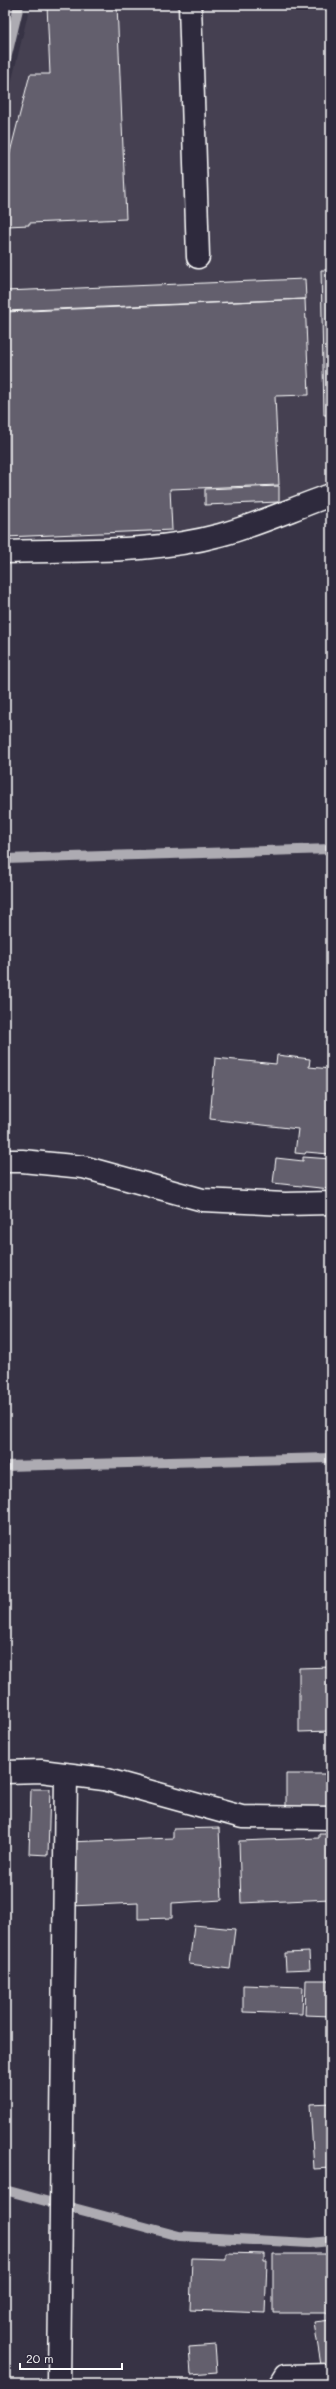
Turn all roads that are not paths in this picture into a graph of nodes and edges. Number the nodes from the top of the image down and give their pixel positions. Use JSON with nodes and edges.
{"nodes":[{"id":1,"x":190,"y":5,"type":"edge"},
{"id":2,"x":198,"y":257,"type":"dead end"},
{"id":3,"x":331,"y":495,"type":"edge"},
{"id":4,"x":5,"y":552,"type":"edge"},
{"id":5,"x":5,"y":1161,"type":"edge"},
{"id":6,"x":331,"y":1203,"type":"edge"},
{"id":7,"x":5,"y":1772,"type":"edge"},
{"id":8,"x":66,"y":1774,"type":"junction"},
{"id":9,"x":331,"y":1818,"type":"edge"},
{"id":10,"x":331,"y":2375,"type":"edge"},
{"id":11,"x":59,"y":2384,"type":"edge"},
{"id":12,"x":280,"y":2384,"type":"edge"}],
"edges":[{"from":1,"to":2,"type":"street"},
{"from":3,"to":4,"type":"street"},
{"from":5,"to":6,"type":"street"},
{"from":7,"to":8,"type":"street"},
{"from":8,"to":9,"type":"street"},
{"from":8,"to":11,"type":"street"},
{"from":10,"to":12,"type":"street"}]}
